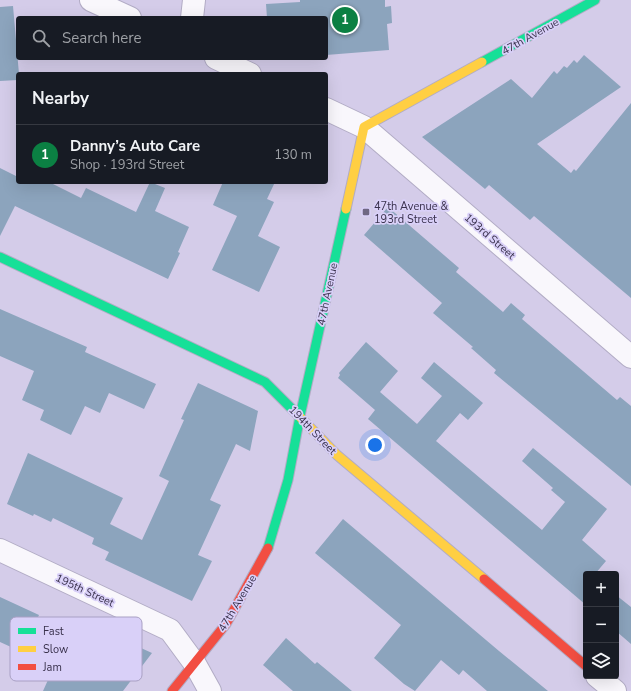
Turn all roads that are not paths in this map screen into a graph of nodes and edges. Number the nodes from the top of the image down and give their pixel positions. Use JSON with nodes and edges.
{"nodes":[{"id":1,"x":91,"y":0,"type":"edge"},
{"id":2,"x":194,"y":0,"type":"edge"},
{"id":3,"x":595,"y":0,"type":"edge"},
{"id":4,"x":126,"y":16,"type":"edge"},
{"id":5,"x":192,"y":16,"type":"edge"},
{"id":6,"x":220,"y":60,"type":"edge"},
{"id":7,"x":246,"y":72,"type":"edge"},
{"id":8,"x":328,"y":110,"type":"edge"},
{"id":9,"x":364,"y":127,"type":"junction"},
{"id":10,"x":0,"y":257,"type":"edge"},
{"id":11,"x":631,"y":357,"type":"edge"},
{"id":12,"x":300,"y":416,"type":"junction"},
{"id":13,"x":0,"y":550,"type":"edge"},
{"id":14,"x":583,"y":663,"type":"edge"},
{"id":15,"x":195,"y":664,"type":"junction"},
{"id":16,"x":601,"y":679,"type":"edge"},
{"id":17,"x":172,"y":691,"type":"edge"},
{"id":18,"x":210,"y":691,"type":"edge"},
{"id":19,"x":615,"y":691,"type":"edge"}],
"edges":[{"from":1,"to":4,"type":"street"},
{"from":2,"to":5,"type":"street"},
{"from":3,"to":9,"type":"street","name":"47th Avenue"},
{"from":6,"to":7,"type":"street"},
{"from":8,"to":9,"type":"street","name":"193rd Street"},
{"from":9,"to":11,"type":"street","name":"193rd Street"},
{"from":9,"to":12,"type":"street","name":"47th Avenue"},
{"from":10,"to":12,"type":"street","name":"194th Street"},
{"from":12,"to":14,"type":"street","name":"194th Street"},
{"from":12,"to":15,"type":"street","name":"47th Avenue"},
{"from":13,"to":15,"type":"street","name":"195th Street"},
{"from":15,"to":17,"type":"street","name":"47th Avenue"},
{"from":15,"to":18,"type":"street","name":"195th Street"},
{"from":16,"to":19,"type":"street"}]}
